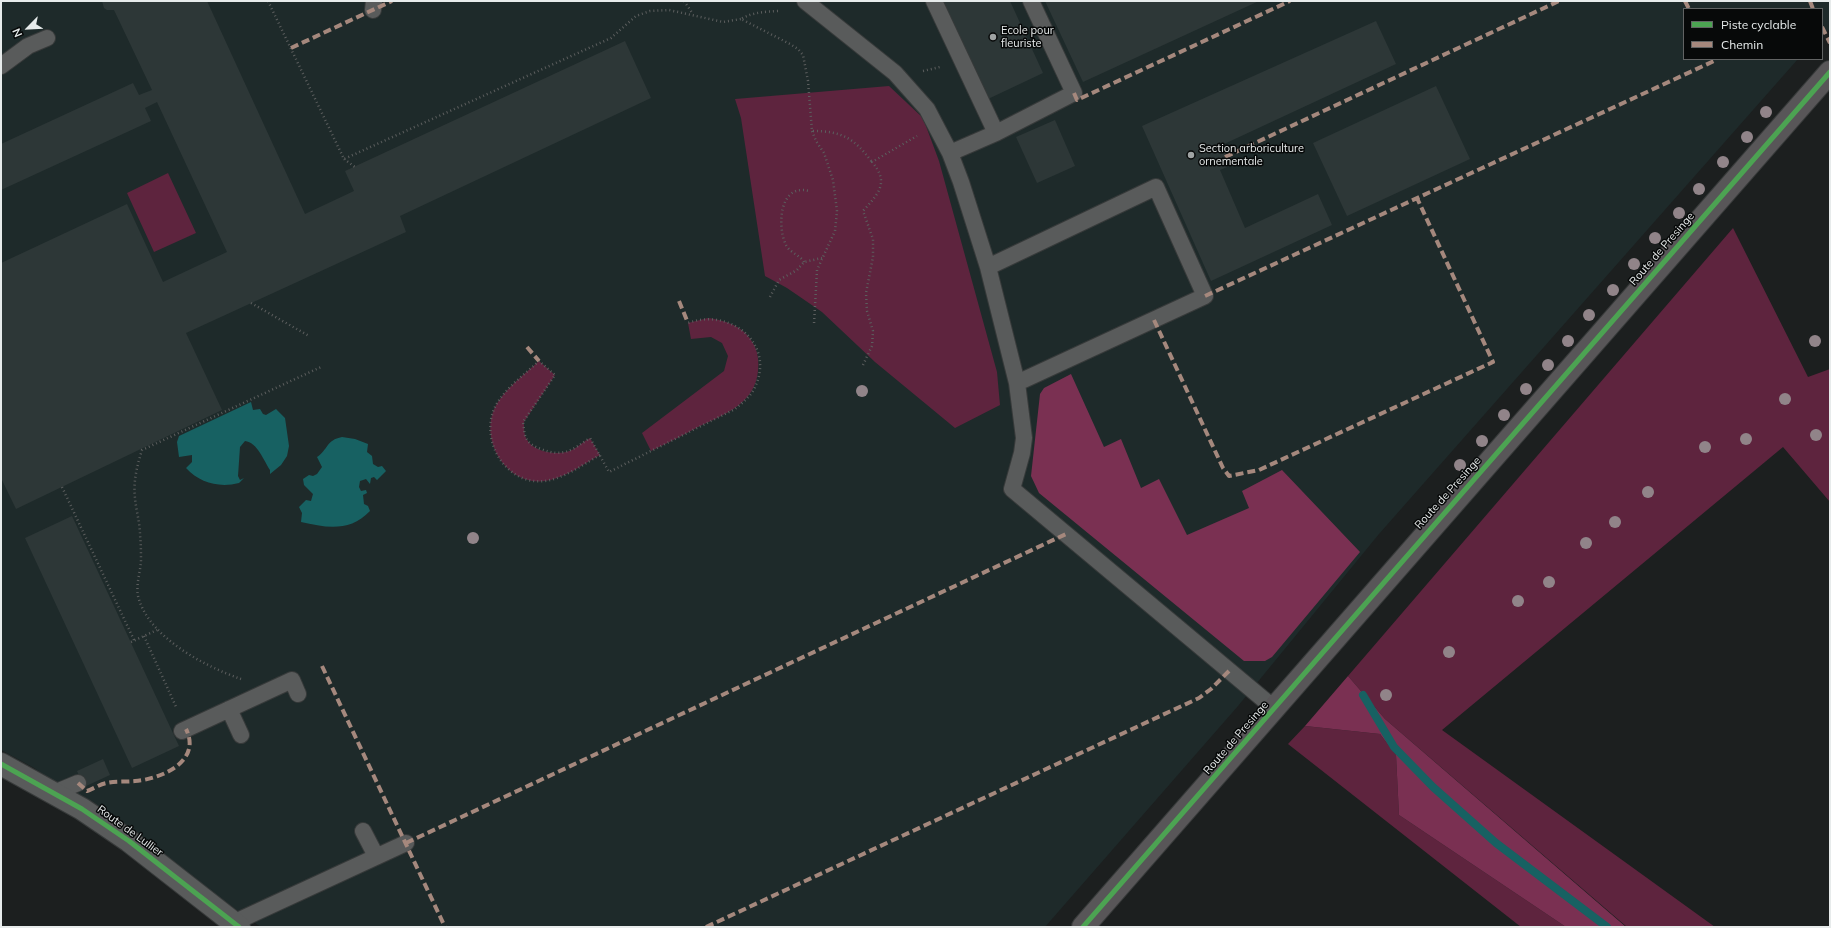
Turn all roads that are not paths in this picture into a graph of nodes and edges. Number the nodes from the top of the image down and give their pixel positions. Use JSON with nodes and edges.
{"nodes":[{"id":1,"x":805,"y":1,"type":"edge"},
{"id":2,"x":934,"y":1,"type":"edge"},
{"id":3,"x":1031,"y":1,"type":"edge"},
{"id":4,"x":47,"y":38,"type":"dead end"},
{"id":5,"x":1,"y":66,"type":"edge"},
{"id":6,"x":1830,"y":72,"type":"edge"},
{"id":7,"x":996,"y":133,"type":"junction"},
{"id":8,"x":950,"y":153,"type":"junction"},
{"id":9,"x":988,"y":267,"type":"junction"},
{"id":10,"x":1017,"y":383,"type":"junction"},
{"id":11,"x":298,"y":694,"type":"dead end"},
{"id":12,"x":229,"y":709,"type":"junction"},
{"id":13,"x":1275,"y":709,"type":"junction"},
{"id":14,"x":184,"y":730,"type":"road end"},
{"id":15,"x":241,"y":735,"type":"dead end"},
{"id":16,"x":1,"y":764,"type":"edge"},
{"id":17,"x":78,"y":782,"type":"dead end"},
{"id":18,"x":54,"y":792,"type":"junction"},
{"id":19,"x":363,"y":830,"type":"dead end"},
{"id":20,"x":406,"y":843,"type":"dead end"},
{"id":21,"x":376,"y":856,"type":"junction"},
{"id":22,"x":236,"y":925,"type":"edge"},
{"id":23,"x":1083,"y":927,"type":"edge"}],
"edges":[{"from":1,"to":8,"type":"lane"},
{"from":2,"to":7,"type":"lane"},
{"from":3,"to":7,"type":"lane"},
{"from":4,"to":5,"type":"lane"},
{"from":6,"to":13,"type":"street","name":"Route de Presinge"},
{"from":7,"to":8,"type":"lane"},
{"from":8,"to":9,"type":"lane"},
{"from":9,"to":10,"type":"lane"},
{"from":9,"to":10,"type":"lane"},
{"from":10,"to":13,"type":"lane"},
{"from":11,"to":12,"type":"lane"},
{"from":12,"to":14,"type":"lane"},
{"from":12,"to":15,"type":"lane"},
{"from":13,"to":23,"type":"street","name":"Route de Presinge"},
{"from":16,"to":18,"type":"street","name":"Route de Lullier"},
{"from":17,"to":18,"type":"lane"},
{"from":18,"to":22,"type":"street","name":"Route de Lullier"},
{"from":19,"to":21,"type":"lane"},
{"from":20,"to":21,"type":"lane"},
{"from":21,"to":22,"type":"lane"}]}
